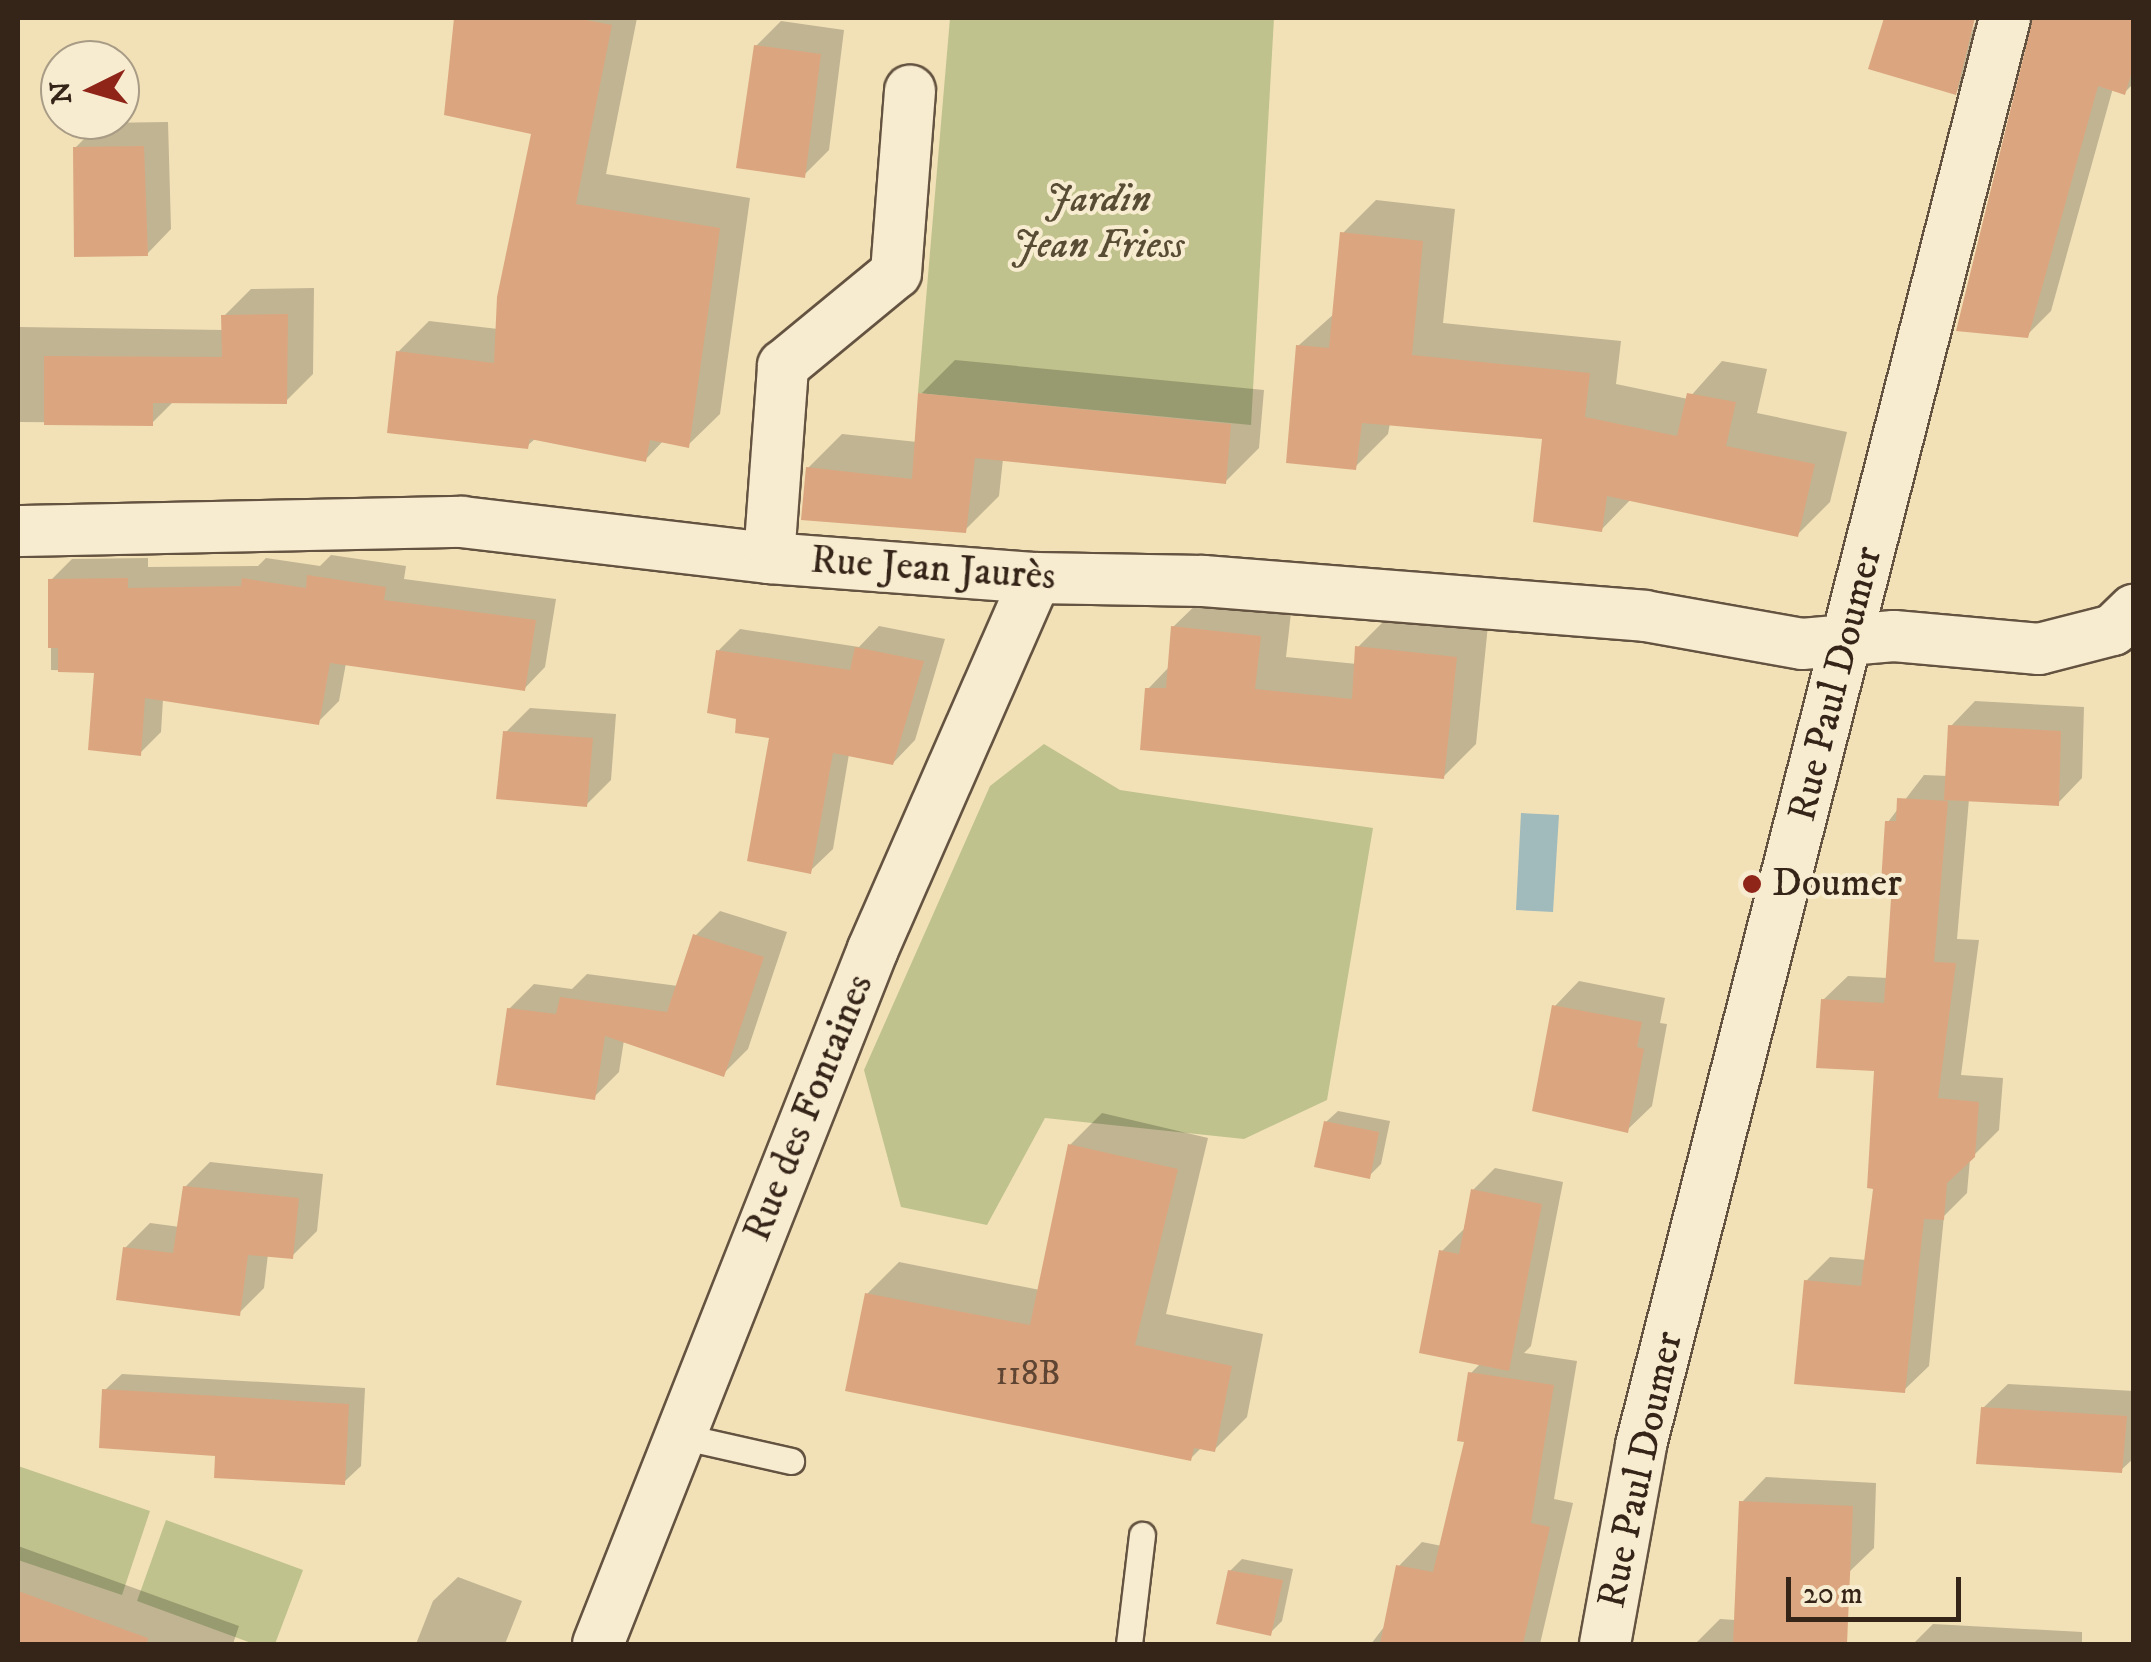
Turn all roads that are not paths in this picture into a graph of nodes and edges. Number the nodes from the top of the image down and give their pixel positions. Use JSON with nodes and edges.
{"nodes":[{"id":1,"x":2005,"y":18,"type":"edge"},
{"id":2,"x":910,"y":91,"type":"dead end"},
{"id":3,"x":18,"y":531,"type":"edge"},
{"id":4,"x":769,"y":558,"type":"junction"},
{"id":5,"x":1036,"y":578,"type":"junction"},
{"id":6,"x":2134,"y":610,"type":"edge"},
{"id":7,"x":1846,"y":641,"type":"junction"},
{"id":8,"x":676,"y":1435,"type":"junction"},
{"id":9,"x":792,"y":1461,"type":"dead end"},
{"id":10,"x":1142,"y":1535,"type":"dead end"},
{"id":11,"x":598,"y":1644,"type":"edge"},
{"id":12,"x":1129,"y":1644,"type":"edge"},
{"id":13,"x":1605,"y":1644,"type":"edge"}],
"edges":[{"from":1,"to":7,"type":"street","name":"Rue Paul Doumer"},
{"from":2,"to":4,"type":"street"},
{"from":3,"to":4,"type":"street","name":"Rue Jean Jaurès"},
{"from":4,"to":5,"type":"street","name":"Rue Jean Jaurès"},
{"from":5,"to":7,"type":"street","name":"Rue Jean Jaurès"},
{"from":5,"to":8,"type":"street","name":"Rue des Fontaines"},
{"from":6,"to":7,"type":"street","name":"Rue Jean Jaurès"},
{"from":7,"to":13,"type":"street","name":"Rue Paul Doumer"},
{"from":8,"to":9,"type":"lane"},
{"from":8,"to":11,"type":"street","name":"Rue des Fontaines"},
{"from":10,"to":12,"type":"lane"}]}
